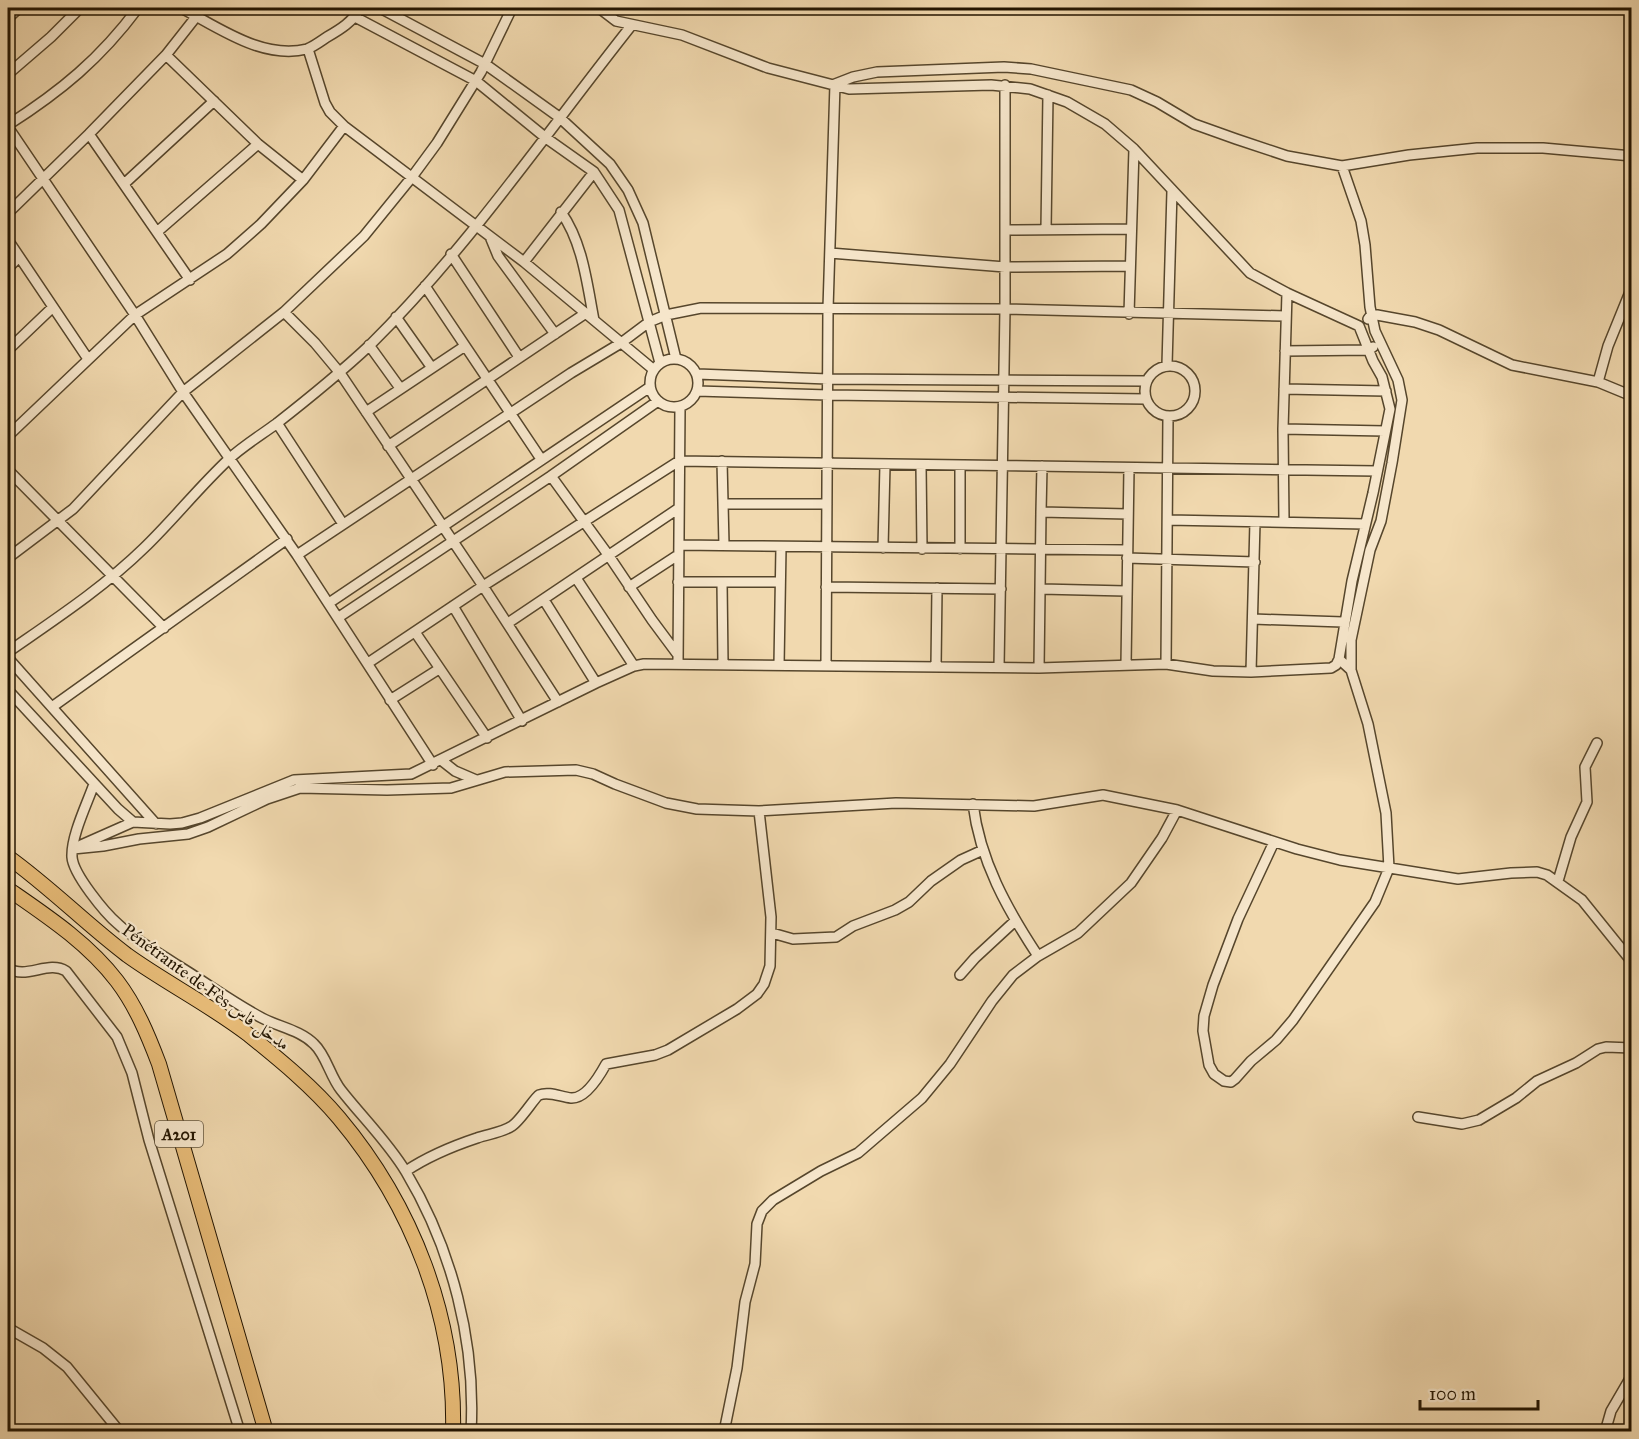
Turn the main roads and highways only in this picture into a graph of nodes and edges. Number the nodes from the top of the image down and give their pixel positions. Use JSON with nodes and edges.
{"nodes":[{"id":1,"x":8,"y":857,"type":"edge"},
{"id":2,"x":8,"y":889,"type":"edge"},
{"id":3,"x":267,"y":1431,"type":"edge"},
{"id":4,"x":453,"y":1431,"type":"edge"}],
"edges":[{"from":1,"to":4,"type":"highway","name":"Pénétrante de Fès مدخل فاس"},
{"from":2,"to":3,"type":"highway","number":"A201"}]}
